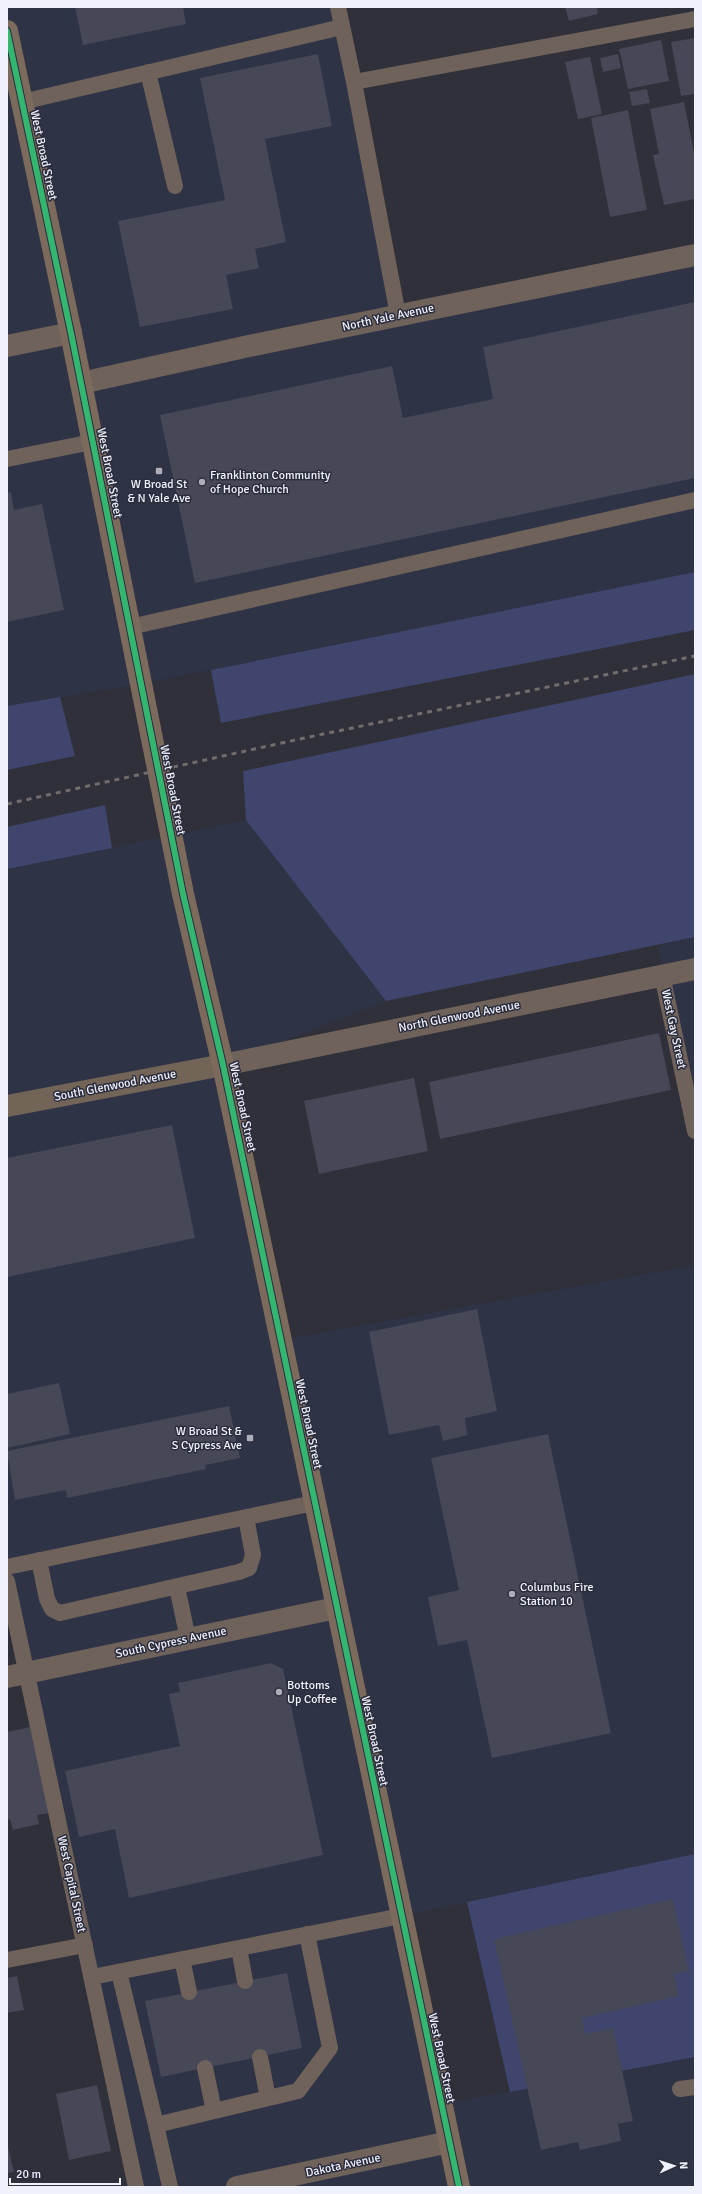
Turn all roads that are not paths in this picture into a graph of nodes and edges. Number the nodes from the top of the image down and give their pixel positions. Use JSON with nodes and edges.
{"nodes":[{"id":1,"x":338,"y":7,"type":"edge"},
{"id":2,"x":695,"y":18,"type":"edge"},
{"id":3,"x":342,"y":27,"type":"junction"},
{"id":4,"x":7,"y":31,"type":"edge"},
{"id":5,"x":148,"y":72,"type":"junction"},
{"id":6,"x":354,"y":82,"type":"junction"},
{"id":7,"x":22,"y":102,"type":"junction"},
{"id":8,"x":175,"y":186,"type":"dead end"},
{"id":9,"x":695,"y":255,"type":"edge"},
{"id":10,"x":398,"y":315,"type":"junction"},
{"id":11,"x":71,"y":333,"type":"junction"},
{"id":12,"x":7,"y":346,"type":"edge"},
{"id":13,"x":81,"y":383,"type":"junction"},
{"id":14,"x":92,"y":442,"type":"junction"},
{"id":15,"x":7,"y":459,"type":"edge"},
{"id":16,"x":695,"y":500,"type":"edge"},
{"id":17,"x":130,"y":627,"type":"junction"},
{"id":18,"x":695,"y":968,"type":"edge"},
{"id":19,"x":662,"y":975,"type":"junction"},
{"id":20,"x":223,"y":1065,"type":"junction"},
{"id":21,"x":7,"y":1106,"type":"edge"},
{"id":22,"x":695,"y":1131,"type":"edge"},
{"id":23,"x":314,"y":1503,"type":"junction"},
{"id":24,"x":246,"y":1518,"type":"junction"},
{"id":25,"x":39,"y":1560,"type":"junction"},
{"id":26,"x":7,"y":1567,"type":"edge"},
{"id":27,"x":7,"y":1582,"type":"edge"},
{"id":28,"x":177,"y":1587,"type":"junction"},
{"id":29,"x":336,"y":1608,"type":"junction"},
{"id":30,"x":188,"y":1639,"type":"junction"},
{"id":31,"x":17,"y":1675,"type":"edge"},
{"id":32,"x":401,"y":1916,"type":"junction"},
{"id":33,"x":307,"y":1934,"type":"junction"},
{"id":34,"x":85,"y":1945,"type":"junction"},
{"id":35,"x":239,"y":1948,"type":"junction"},
{"id":36,"x":182,"y":1959,"type":"junction"},
{"id":37,"x":7,"y":1960,"type":"edge"},
{"id":38,"x":119,"y":1972,"type":"junction"},
{"id":39,"x":92,"y":1977,"type":"junction"},
{"id":40,"x":246,"y":1981,"type":"dead end"},
{"id":41,"x":189,"y":1992,"type":"dead end"},
{"id":42,"x":260,"y":2057,"type":"dead end"},
{"id":43,"x":205,"y":2068,"type":"dead end"},
{"id":44,"x":268,"y":2098,"type":"junction"},
{"id":45,"x":214,"y":2112,"type":"junction"},
{"id":46,"x":156,"y":2125,"type":"junction"},
{"id":47,"x":449,"y":2142,"type":"junction"},
{"id":48,"x":136,"y":2187,"type":"edge"},
{"id":49,"x":170,"y":2187,"type":"edge"},
{"id":50,"x":237,"y":2187,"type":"edge"},
{"id":51,"x":459,"y":2187,"type":"edge"}],
"edges":[{"from":1,"to":3,"type":"lane"},
{"from":2,"to":6,"type":"lane"},
{"from":3,"to":5,"type":"lane"},
{"from":3,"to":6,"type":"lane"},
{"from":4,"to":7,"type":"main road","name":"West Broad Street"},
{"from":5,"to":7,"type":"lane"},
{"from":5,"to":8,"type":"lane"},
{"from":6,"to":10,"type":"lane"},
{"from":7,"to":11,"type":"main road","name":"West Broad Street"},
{"from":9,"to":10,"type":"street","name":"North Yale Avenue"},
{"from":10,"to":13,"type":"street","name":"North Yale Avenue"},
{"from":11,"to":12,"type":"street"},
{"from":11,"to":13,"type":"main road","name":"West Broad Street"},
{"from":13,"to":14,"type":"main road","name":"West Broad Street"},
{"from":14,"to":15,"type":"lane"},
{"from":14,"to":17,"type":"main road","name":"West Broad Street"},
{"from":16,"to":17,"type":"lane"},
{"from":17,"to":20,"type":"main road","name":"West Broad Street"},
{"from":18,"to":19,"type":"street","name":"North Glenwood Avenue"},
{"from":19,"to":20,"type":"street","name":"North Glenwood Avenue"},
{"from":19,"to":22,"type":"lane","name":"West Gay Street"},
{"from":20,"to":21,"type":"street","name":"South Glenwood Avenue"},
{"from":20,"to":23,"type":"main road","name":"West Broad Street"},
{"from":23,"to":24,"type":"lane"},
{"from":23,"to":29,"type":"main road","name":"West Broad Street"},
{"from":24,"to":25,"type":"lane"},
{"from":24,"to":28,"type":"lane"},
{"from":25,"to":26,"type":"lane"},
{"from":25,"to":28,"type":"lane"},
{"from":27,"to":31,"type":"lane","name":"West Capital Street"},
{"from":28,"to":30,"type":"lane"},
{"from":29,"to":30,"type":"street","name":"South Cypress Avenue"},
{"from":29,"to":32,"type":"main road","name":"West Broad Street"},
{"from":30,"to":31,"type":"street","name":"South Cypress Avenue"},
{"from":31,"to":34,"type":"lane","name":"West Capital Street"},
{"from":32,"to":33,"type":"lane"},
{"from":32,"to":47,"type":"main road","name":"West Broad Street"},
{"from":33,"to":35,"type":"lane"},
{"from":33,"to":44,"type":"lane"},
{"from":34,"to":37,"type":"lane"},
{"from":34,"to":39,"type":"lane","name":"West Capital Street"},
{"from":35,"to":36,"type":"lane"},
{"from":35,"to":40,"type":"lane"},
{"from":36,"to":38,"type":"lane"},
{"from":36,"to":41,"type":"lane"},
{"from":38,"to":39,"type":"lane"},
{"from":38,"to":46,"type":"lane"},
{"from":39,"to":48,"type":"lane","name":"West Capital Street"},
{"from":42,"to":44,"type":"lane"},
{"from":43,"to":45,"type":"lane"},
{"from":44,"to":45,"type":"lane"},
{"from":45,"to":46,"type":"lane"},
{"from":46,"to":49,"type":"lane"},
{"from":47,"to":50,"type":"street","name":"Dakota Avenue"},
{"from":47,"to":51,"type":"main road","name":"West Broad Street"}]}
